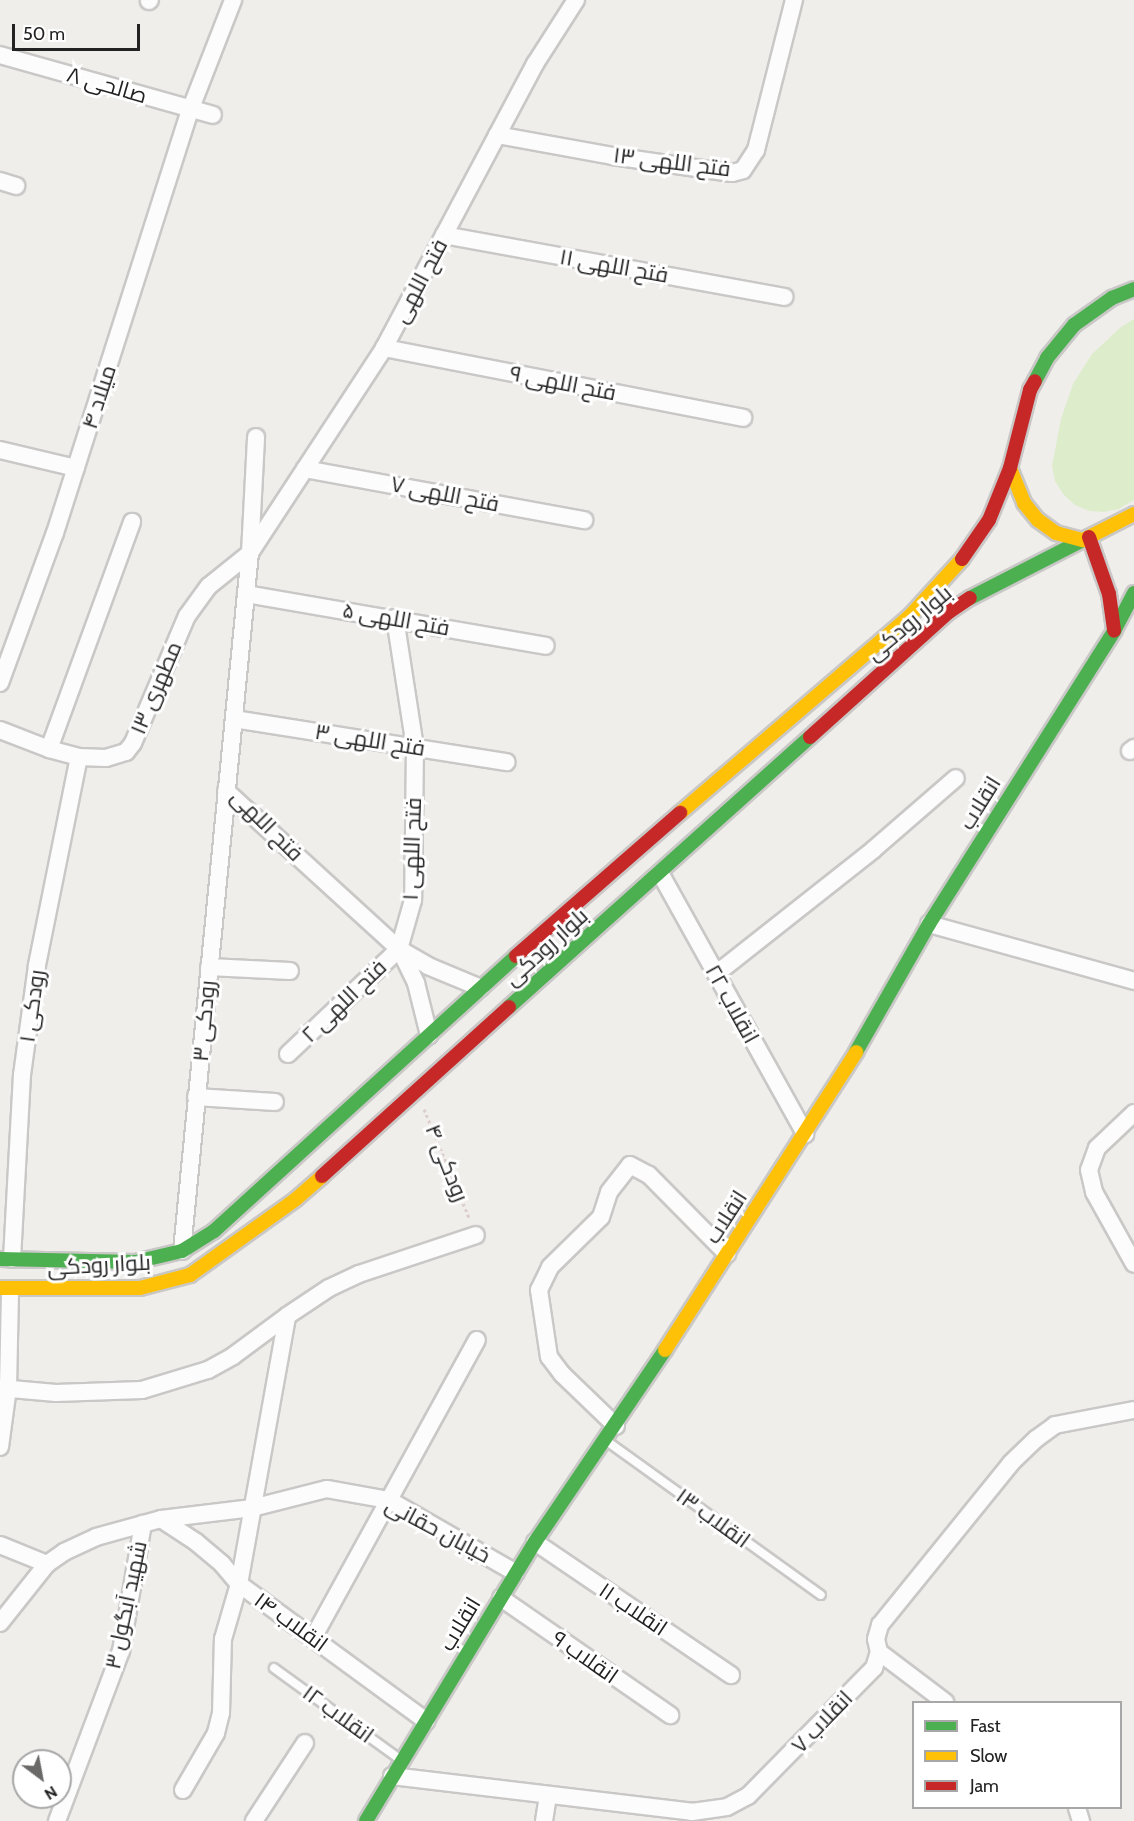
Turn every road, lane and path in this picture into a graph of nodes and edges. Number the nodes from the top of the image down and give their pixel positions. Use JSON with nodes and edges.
{"nodes":[{"id":1,"x":233,"y":0,"type":"edge"},
{"id":2,"x":576,"y":0,"type":"edge"},
{"id":3,"x":794,"y":0,"type":"edge"},
{"id":4,"x":0,"y":55,"type":"edge"},
{"id":5,"x":190,"y":108,"type":"junction"},
{"id":6,"x":213,"y":115,"type":"dead end"},
{"id":7,"x":497,"y":135,"type":"junction"},
{"id":8,"x":444,"y":235,"type":"junction"},
{"id":9,"x":1134,"y":289,"type":"edge"},
{"id":10,"x":784,"y":297,"type":"dead end"},
{"id":11,"x":384,"y":348,"type":"junction"},
{"id":12,"x":742,"y":418,"type":"dead end"},
{"id":13,"x":256,"y":437,"type":"dead end"},
{"id":14,"x":0,"y":450,"type":"edge"},
{"id":15,"x":76,"y":468,"type":"junction"},
{"id":16,"x":1010,"y":468,"type":"junction"},
{"id":17,"x":305,"y":469,"type":"junction"},
{"id":18,"x":1134,"y":514,"type":"edge"},
{"id":19,"x":584,"y":520,"type":"dead end"},
{"id":20,"x":132,"y":522,"type":"dead end"},
{"id":21,"x":1086,"y":538,"type":"junction"},
{"id":22,"x":250,"y":553,"type":"junction"},
{"id":23,"x":976,"y":564,"type":"dead end"},
{"id":24,"x":956,"y":569,"type":"junction"},
{"id":25,"x":1134,"y":593,"type":"edge"},
{"id":26,"x":246,"y":594,"type":"junction"},
{"id":27,"x":395,"y":618,"type":"junction"},
{"id":28,"x":1114,"y":631,"type":"junction"},
{"id":29,"x":546,"y":646,"type":"dead end"},
{"id":30,"x":0,"y":683,"type":"edge"},
{"id":31,"x":234,"y":719,"type":"junction"},
{"id":32,"x":0,"y":730,"type":"edge"},
{"id":33,"x":415,"y":747,"type":"junction"},
{"id":34,"x":49,"y":749,"type":"junction"},
{"id":35,"x":79,"y":757,"type":"junction"},
{"id":36,"x":507,"y":762,"type":"dead end"},
{"id":37,"x":956,"y":778,"type":"dead end"},
{"id":38,"x":226,"y":791,"type":"junction"},
{"id":39,"x":660,"y":873,"type":"junction"},
{"id":40,"x":929,"y":924,"type":"junction"},
{"id":41,"x":399,"y":949,"type":"junction"},
{"id":42,"x":209,"y":967,"type":"junction"},
{"id":43,"x":290,"y":972,"type":"dead end"},
{"id":44,"x":716,"y":974,"type":"junction"},
{"id":45,"x":1134,"y":981,"type":"edge"},
{"id":46,"x":481,"y":988,"type":"junction"},
{"id":47,"x":429,"y":1035,"type":"junction"},
{"id":48,"x":288,"y":1054,"type":"dead end"},
{"id":49,"x":417,"y":1092,"type":"junction"},
{"id":50,"x":196,"y":1097,"type":"junction"},
{"id":51,"x":275,"y":1102,"type":"dead end"},
{"id":52,"x":1134,"y":1113,"type":"edge"},
{"id":53,"x":805,"y":1134,"type":"junction"},
{"id":54,"x":476,"y":1235,"type":"joint"},
{"id":55,"x":182,"y":1251,"type":"junction"},
{"id":56,"x":727,"y":1254,"type":"junction"},
{"id":57,"x":6,"y":1259,"type":"edge"},
{"id":58,"x":1134,"y":1264,"type":"edge"},
{"id":59,"x":5,"y":1289,"type":"edge"},
{"id":60,"x":287,"y":1316,"type":"junction"},
{"id":61,"x":477,"y":1340,"type":"dead end"},
{"id":62,"x":4,"y":1388,"type":"edge"},
{"id":63,"x":1134,"y":1410,"type":"edge"},
{"id":64,"x":616,"y":1425,"type":"junction"},
{"id":65,"x":606,"y":1440,"type":"junction"},
{"id":66,"x":0,"y":1447,"type":"edge"},
{"id":67,"x":389,"y":1500,"type":"junction"},
{"id":68,"x":252,"y":1508,"type":"junction"},
{"id":69,"x":161,"y":1519,"type":"junction"},
{"id":70,"x":143,"y":1524,"type":"junction"},
{"id":71,"x":535,"y":1542,"type":"junction"},
{"id":72,"x":0,"y":1545,"type":"edge"},
{"id":73,"x":47,"y":1564,"type":"junction"},
{"id":74,"x":516,"y":1573,"type":"junction"},
{"id":75,"x":239,"y":1584,"type":"junction"},
{"id":76,"x":821,"y":1595,"type":"dead end"},
{"id":77,"x":501,"y":1598,"type":"junction"},
{"id":78,"x":0,"y":1623,"type":"edge"},
{"id":79,"x":313,"y":1638,"type":"junction"},
{"id":80,"x":879,"y":1652,"type":"junction"},
{"id":81,"x":274,"y":1668,"type":"dead end"},
{"id":82,"x":731,"y":1675,"type":"dead end"},
{"id":83,"x":944,"y":1701,"type":"edge"},
{"id":84,"x":670,"y":1716,"type":"dead end"},
{"id":85,"x":426,"y":1720,"type":"junction"},
{"id":86,"x":305,"y":1743,"type":"dead end"},
{"id":87,"x":402,"y":1760,"type":"junction"},
{"id":88,"x":392,"y":1776,"type":"junction"},
{"id":89,"x":183,"y":1790,"type":"dead end"},
{"id":90,"x":548,"y":1795,"type":"junction"},
{"id":91,"x":57,"y":1821,"type":"edge"},
{"id":92,"x":254,"y":1821,"type":"edge"},
{"id":93,"x":366,"y":1821,"type":"edge"},
{"id":94,"x":544,"y":1821,"type":"edge"}],
"edges":[{"from":1,"to":5,"type":"street","name":"میلاد ۴"},
{"from":2,"to":7,"type":"street","name":"فتح اللهی"},
{"from":3,"to":7,"type":"street","name":"فتح اللهی ۱۳"},
{"from":4,"to":5,"type":"street","name":"صالحی ۸"},
{"from":5,"to":6,"type":"street","name":"صالحی ۸"},
{"from":5,"to":15,"type":"street","name":"میلاد ۴"},
{"from":7,"to":8,"type":"street","name":"فتح اللهی"},
{"from":8,"to":10,"type":"street","name":"فتح اللهی ۱۱"},
{"from":8,"to":11,"type":"street","name":"فتح اللهی"},
{"from":9,"to":16,"type":"main road","name":"بلوار رودکی"},
{"from":11,"to":12,"type":"street","name":"فتح اللهی ۹"},
{"from":11,"to":17,"type":"street","name":"فتح اللهی"},
{"from":13,"to":22,"type":"street","name":"فتح اللهی"},
{"from":14,"to":15,"type":"street"},
{"from":15,"to":30,"type":"street","name":"میلاد ۴"},
{"from":16,"to":21,"type":"main road"},
{"from":16,"to":24,"type":"main road","name":"بلوار رودکی"},
{"from":17,"to":19,"type":"street","name":"فتح اللهی ۷"},
{"from":17,"to":22,"type":"street","name":"فتح اللهی"},
{"from":18,"to":21,"type":"main road","name":"بلوار رودکی"},
{"from":20,"to":34,"type":"street"},
{"from":21,"to":28,"type":"main road"},
{"from":21,"to":39,"type":"main road","name":"بلوار رودکی"},
{"from":22,"to":26,"type":"street","name":"فتح اللهی"},
{"from":22,"to":35,"type":"street","name":"مطهری ۱۳"},
{"from":23,"to":24,"type":"main road"},
{"from":24,"to":46,"type":"main road","name":"بلوار رودکی"},
{"from":25,"to":28,"type":"main road","name":"انقلاب"},
{"from":26,"to":27,"type":"street","name":"فتح اللهی ۵"},
{"from":26,"to":31,"type":"street","name":"فتح اللهی"},
{"from":27,"to":29,"type":"street","name":"فتح اللهی ۵"},
{"from":27,"to":33,"type":"street","name":"فتح اللهی ۱"},
{"from":28,"to":40,"type":"main road","name":"انقلاب"},
{"from":31,"to":33,"type":"street","name":"فتح اللهی ۳"},
{"from":31,"to":38,"type":"street","name":"فتح اللهی"},
{"from":32,"to":34,"type":"street","name":"مطهری ۱۳"},
{"from":33,"to":36,"type":"street","name":"فتح اللهی ۳"},
{"from":33,"to":41,"type":"street","name":"فتح اللهی ۱"},
{"from":34,"to":35,"type":"street","name":"مطهری ۱۳"},
{"from":35,"to":57,"type":"street","name":"رودکی ۱"},
{"from":37,"to":44,"type":"street"},
{"from":38,"to":41,"type":"street","name":"فتح اللهی"},
{"from":38,"to":42,"type":"street","name":"رودکی ۳"},
{"from":39,"to":44,"type":"street","name":"انقلاب ۲۲"},
{"from":39,"to":49,"type":"main road","name":"بلوار رودکی"},
{"from":40,"to":45,"type":"street"},
{"from":40,"to":53,"type":"main road","name":"انقلاب"},
{"from":41,"to":46,"type":"street"},
{"from":41,"to":47,"type":"street"},
{"from":41,"to":48,"type":"street","name":"فتح اللهی ۲"},
{"from":42,"to":43,"type":"street"},
{"from":42,"to":50,"type":"street","name":"رودکی ۳"},
{"from":44,"to":53,"type":"street","name":"انقلاب ۲۲"},
{"from":46,"to":47,"type":"main road","name":"بلوار رودکی"},
{"from":47,"to":55,"type":"main road","name":"بلوار رودکی"},
{"from":49,"to":54,"type":"path","name":"رودکی ۴"},
{"from":49,"to":59,"type":"main road","name":"بلوار رودکی"},
{"from":50,"to":51,"type":"street"},
{"from":50,"to":55,"type":"street","name":"رودکی ۳"},
{"from":52,"to":58,"type":"street"},
{"from":53,"to":56,"type":"main road","name":"انقلاب"},
{"from":54,"to":60,"type":"street"},
{"from":55,"to":57,"type":"main road","name":"بلوار رودکی"},
{"from":56,"to":64,"type":"main road","name":"انقلاب"},
{"from":56,"to":64,"type":"street"},
{"from":59,"to":62,"type":"street"},
{"from":60,"to":62,"type":"street"},
{"from":60,"to":68,"type":"street"},
{"from":61,"to":67,"type":"street"},
{"from":62,"to":66,"type":"street"},
{"from":63,"to":80,"type":"street","name":"انقلاب ۷"},
{"from":64,"to":65,"type":"main road","name":"انقلاب"},
{"from":65,"to":71,"type":"main road","name":"انقلاب"},
{"from":65,"to":76,"type":"lane","name":"انقلاب ۱۳"},
{"from":67,"to":68,"type":"street","name":"خیابان حقانی"},
{"from":67,"to":74,"type":"street","name":"خیابان حقانی"},
{"from":67,"to":79,"type":"street"},
{"from":68,"to":69,"type":"street","name":"خیابان حقانی"},
{"from":68,"to":75,"type":"street"},
{"from":69,"to":70,"type":"street","name":"خیابان حقانی"},
{"from":69,"to":75,"type":"street","name":"انقلاب ۱۴"},
{"from":70,"to":73,"type":"street","name":"خیابان حقانی"},
{"from":70,"to":91,"type":"street","name":"شهید آبگول ۳"},
{"from":71,"to":74,"type":"main road","name":"انقلاب"},
{"from":71,"to":82,"type":"street","name":"انقلاب ۱۱"},
{"from":72,"to":73,"type":"street"},
{"from":73,"to":78,"type":"street","name":"خیابان حقانی"},
{"from":74,"to":77,"type":"main road","name":"انقلاب"},
{"from":75,"to":79,"type":"street","name":"انقلاب ۱۴"},
{"from":75,"to":89,"type":"street"},
{"from":77,"to":84,"type":"street","name":"انقلاب ۹"},
{"from":77,"to":85,"type":"main road","name":"انقلاب"},
{"from":79,"to":85,"type":"street","name":"انقلاب ۱۴"},
{"from":80,"to":83,"type":"street"},
{"from":80,"to":90,"type":"street","name":"انقلاب ۷"},
{"from":81,"to":87,"type":"lane","name":"انقلاب ۱۲"},
{"from":85,"to":87,"type":"main road","name":"انقلاب"},
{"from":86,"to":92,"type":"street"},
{"from":87,"to":88,"type":"main road","name":"انقلاب"},
{"from":88,"to":90,"type":"street","name":"انقلاب ۷"},
{"from":88,"to":93,"type":"main road","name":"انقلاب"},
{"from":90,"to":94,"type":"street"}]}
